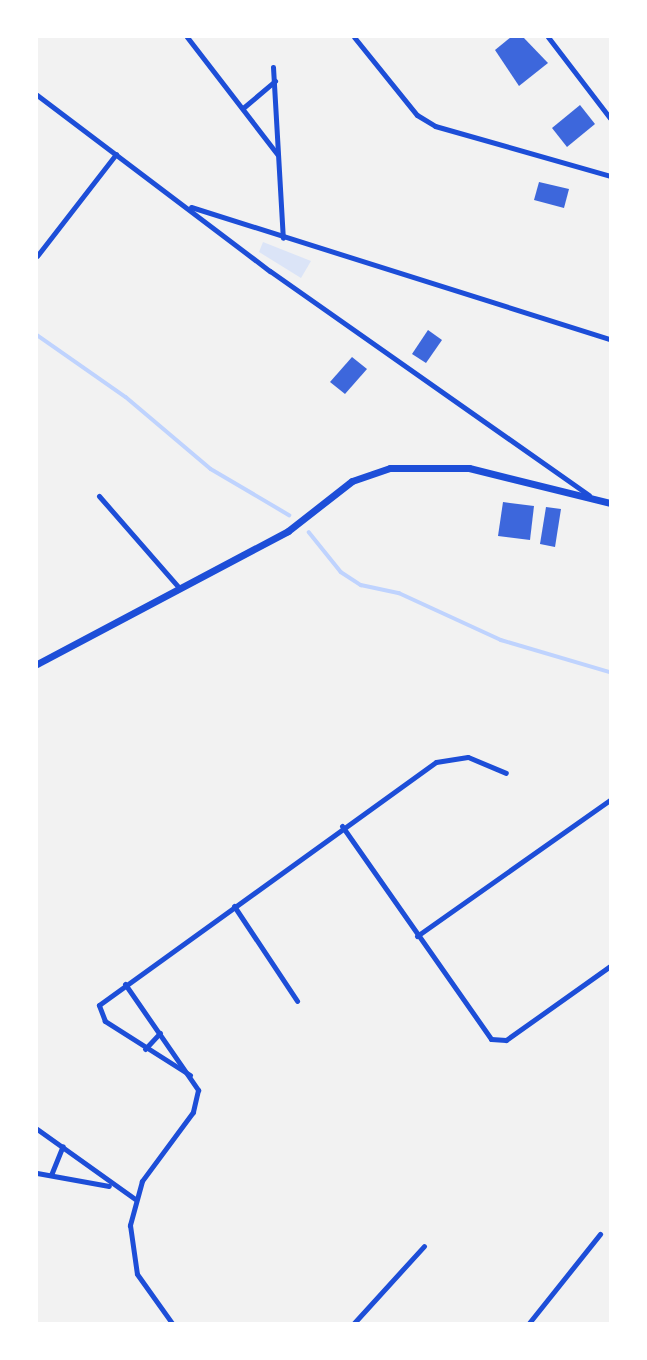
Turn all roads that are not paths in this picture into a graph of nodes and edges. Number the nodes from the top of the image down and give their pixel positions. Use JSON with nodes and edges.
{"nodes":[{"id":1,"x":187,"y":37,"type":"edge"},
{"id":2,"x":354,"y":37,"type":"edge"},
{"id":3,"x":548,"y":37,"type":"edge"},
{"id":4,"x":273,"y":67,"type":"dead end"},
{"id":5,"x":275,"y":81,"type":"junction"},
{"id":6,"x":37,"y":95,"type":"edge"},
{"id":7,"x":243,"y":108,"type":"junction"},
{"id":8,"x":610,"y":118,"type":"edge"},
{"id":9,"x":116,"y":154,"type":"junction"},
{"id":10,"x":277,"y":154,"type":"junction"},
{"id":11,"x":610,"y":176,"type":"edge"},
{"id":12,"x":185,"y":205,"type":"junction"},
{"id":13,"x":283,"y":238,"type":"junction"},
{"id":14,"x":37,"y":256,"type":"edge"},
{"id":15,"x":610,"y":339,"type":"edge"},
{"id":16,"x":589,"y":495,"type":"junction"},
{"id":17,"x":99,"y":496,"type":"dead end"},
{"id":18,"x":610,"y":503,"type":"edge"},
{"id":19,"x":182,"y":591,"type":"junction"},
{"id":20,"x":37,"y":664,"type":"edge"},
{"id":21,"x":506,"y":773,"type":"dead end"},
{"id":22,"x":610,"y":800,"type":"edge"},
{"id":23,"x":342,"y":826,"type":"junction"},
{"id":24,"x":234,"y":906,"type":"junction"},
{"id":25,"x":417,"y":936,"type":"junction"},
{"id":26,"x":610,"y":966,"type":"edge"},
{"id":27,"x":125,"y":984,"type":"junction"},
{"id":28,"x":297,"y":1001,"type":"dead end"},
{"id":29,"x":160,"y":1033,"type":"junction"},
{"id":30,"x":145,"y":1049,"type":"junction"},
{"id":31,"x":190,"y":1075,"type":"junction"},
{"id":32,"x":37,"y":1129,"type":"edge"},
{"id":33,"x":63,"y":1146,"type":"junction"},
{"id":34,"x":37,"y":1173,"type":"edge"},
{"id":35,"x":51,"y":1175,"type":"junction"},
{"id":36,"x":113,"y":1187,"type":"junction"},
{"id":37,"x":135,"y":1199,"type":"junction"},
{"id":38,"x":600,"y":1234,"type":"dead end"},
{"id":39,"x":425,"y":1245,"type":"dead end"},
{"id":40,"x":173,"y":1323,"type":"edge"},
{"id":41,"x":354,"y":1323,"type":"edge"},
{"id":42,"x":529,"y":1323,"type":"edge"}],
"edges":[{"from":1,"to":7,"type":"street"},
{"from":2,"to":11,"type":"street"},
{"from":3,"to":8,"type":"street"},
{"from":4,"to":5,"type":"street"},
{"from":5,"to":7,"type":"street"},
{"from":5,"to":10,"type":"street"},
{"from":6,"to":9,"type":"street"},
{"from":7,"to":10,"type":"street"},
{"from":9,"to":12,"type":"street"},
{"from":9,"to":14,"type":"street"},
{"from":10,"to":13,"type":"street"},
{"from":12,"to":13,"type":"street"},
{"from":12,"to":16,"type":"street"},
{"from":13,"to":15,"type":"street"},
{"from":16,"to":18,"type":"street"},
{"from":16,"to":19,"type":"street"},
{"from":17,"to":19,"type":"street"},
{"from":19,"to":20,"type":"street"},
{"from":21,"to":23,"type":"street"},
{"from":22,"to":25,"type":"street"},
{"from":23,"to":24,"type":"street"},
{"from":23,"to":25,"type":"street"},
{"from":24,"to":27,"type":"street"},
{"from":24,"to":28,"type":"street"},
{"from":25,"to":26,"type":"street"},
{"from":27,"to":29,"type":"street"},
{"from":27,"to":30,"type":"street"},
{"from":29,"to":30,"type":"street"},
{"from":29,"to":31,"type":"street"},
{"from":30,"to":31,"type":"street"},
{"from":31,"to":37,"type":"street"},
{"from":32,"to":33,"type":"street"},
{"from":33,"to":35,"type":"street"},
{"from":33,"to":36,"type":"street"},
{"from":34,"to":35,"type":"street"},
{"from":35,"to":36,"type":"street"},
{"from":36,"to":37,"type":"street"},
{"from":37,"to":40,"type":"street"},
{"from":38,"to":42,"type":"street"},
{"from":39,"to":41,"type":"street"}]}
